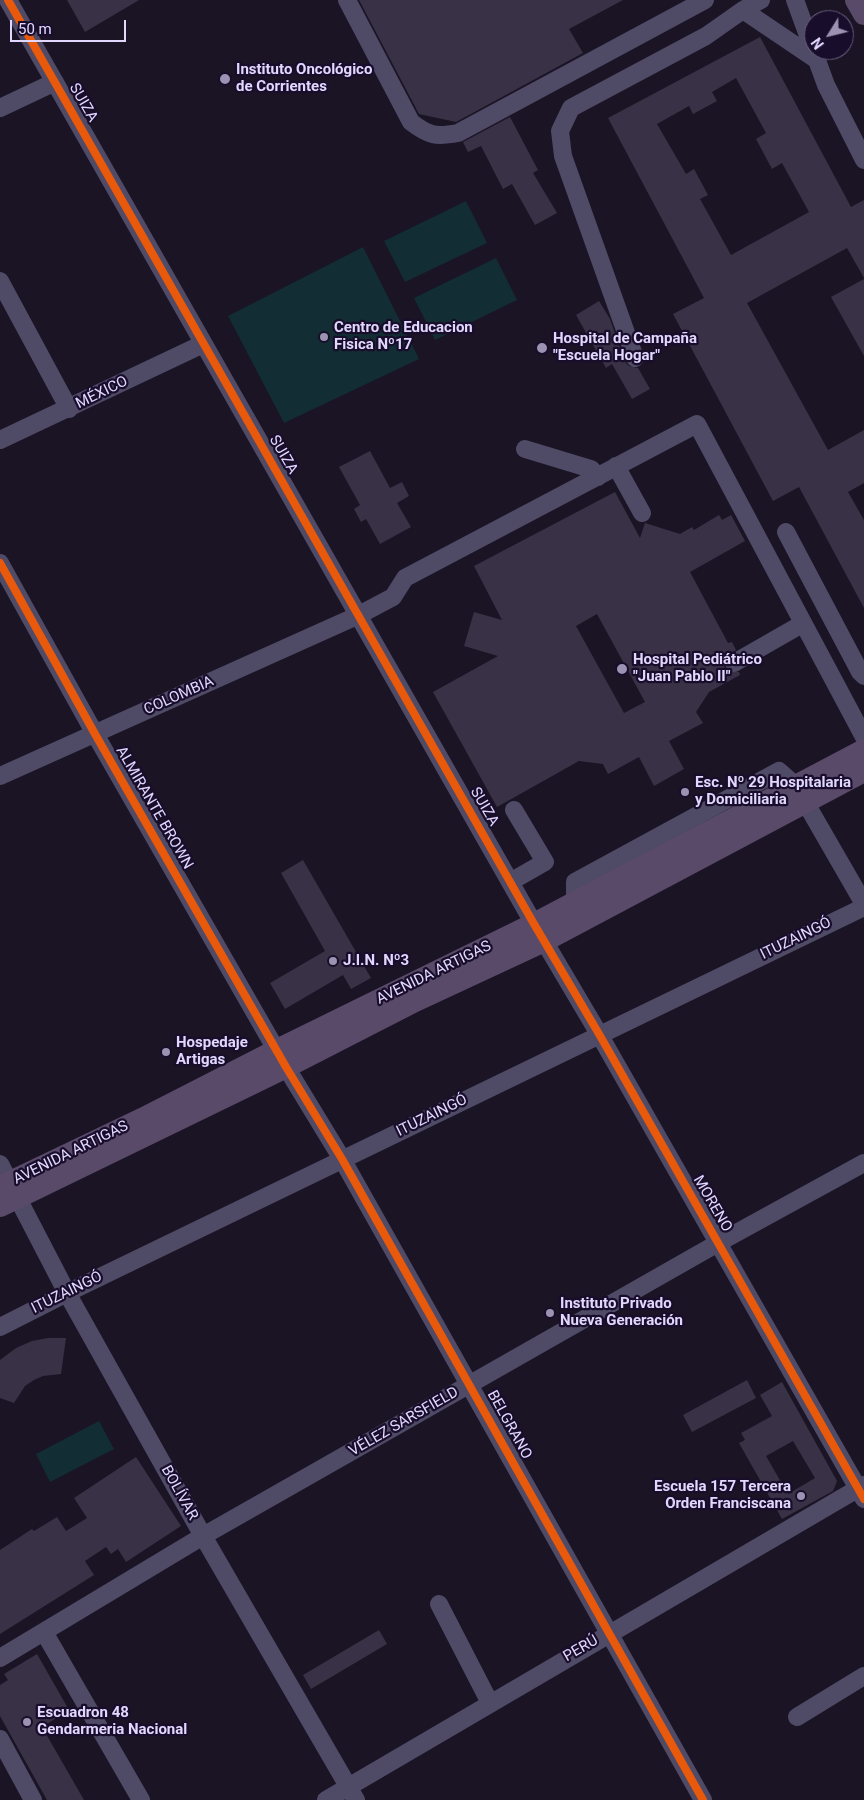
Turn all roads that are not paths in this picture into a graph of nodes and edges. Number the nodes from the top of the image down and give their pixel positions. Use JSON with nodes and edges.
{"nodes":[{"id":1,"x":8,"y":0,"type":"edge"},
{"id":2,"x":347,"y":0,"type":"edge"},
{"id":3,"x":705,"y":0,"type":"edge"},
{"id":4,"x":761,"y":0,"type":"edge"},
{"id":5,"x":795,"y":0,"type":"edge"},
{"id":6,"x":856,"y":0,"type":"edge"},
{"id":7,"x":743,"y":10,"type":"junction"},
{"id":8,"x":864,"y":14,"type":"edge"},
{"id":9,"x":804,"y":25,"type":"edge"},
{"id":10,"x":804,"y":51,"type":"edge"},
{"id":11,"x":817,"y":60,"type":"edge"},
{"id":12,"x":55,"y":82,"type":"junction"},
{"id":13,"x":0,"y":108,"type":"edge"},
{"id":14,"x":864,"y":160,"type":"edge"},
{"id":15,"x":0,"y":281,"type":"edge"},
{"id":16,"x":203,"y":344,"type":"junction"},
{"id":17,"x":635,"y":358,"type":"dead end"},
{"id":18,"x":69,"y":408,"type":"junction"},
{"id":19,"x":0,"y":440,"type":"edge"},
{"id":20,"x":525,"y":449,"type":"dead end"},
{"id":21,"x":616,"y":466,"type":"junction"},
{"id":22,"x":598,"y":477,"type":"junction"},
{"id":23,"x":642,"y":513,"type":"dead end"},
{"id":24,"x":786,"y":532,"type":"dead end"},
{"id":25,"x":0,"y":563,"type":"edge"},
{"id":26,"x":6,"y":588,"type":"edge"},
{"id":27,"x":359,"y":615,"type":"junction"},
{"id":28,"x":802,"y":624,"type":"junction"},
{"id":29,"x":734,"y":663,"type":"dead end"},
{"id":30,"x":862,"y":674,"type":"edge"},
{"id":31,"x":836,"y":686,"type":"junction"},
{"id":32,"x":95,"y":734,"type":"junction"},
{"id":33,"x":864,"y":737,"type":"edge"},
{"id":34,"x":864,"y":750,"type":"edge"},
{"id":35,"x":864,"y":771,"type":"edge"},
{"id":36,"x":0,"y":776,"type":"edge"},
{"id":37,"x":801,"y":794,"type":"junction"},
{"id":38,"x":514,"y":810,"type":"dead end"},
{"id":39,"x":510,"y":882,"type":"junction"},
{"id":40,"x":864,"y":905,"type":"edge"},
{"id":41,"x":539,"y":932,"type":"junction"},
{"id":42,"x":600,"y":1034,"type":"junction"},
{"id":43,"x":281,"y":1058,"type":"junction"},
{"id":44,"x":342,"y":1159,"type":"junction"},
{"id":45,"x":864,"y":1164,"type":"edge"},
{"id":46,"x":6,"y":1187,"type":"edge"},
{"id":47,"x":718,"y":1243,"type":"junction"},
{"id":48,"x":66,"y":1293,"type":"junction"},
{"id":49,"x":0,"y":1327,"type":"edge"},
{"id":50,"x":470,"y":1384,"type":"junction"},
{"id":51,"x":862,"y":1491,"type":"edge"},
{"id":52,"x":203,"y":1536,"type":"junction"},
{"id":53,"x":439,"y":1604,"type":"dead end"},
{"id":54,"x":44,"y":1632,"type":"junction"},
{"id":55,"x":609,"y":1633,"type":"junction"},
{"id":56,"x":0,"y":1658,"type":"edge"},
{"id":57,"x":864,"y":1676,"type":"edge"},
{"id":58,"x":490,"y":1703,"type":"junction"},
{"id":59,"x":796,"y":1717,"type":"dead end"},
{"id":60,"x":0,"y":1739,"type":"edge"},
{"id":61,"x":352,"y":1793,"type":"edge"},
{"id":62,"x":33,"y":1800,"type":"edge"},
{"id":63,"x":141,"y":1800,"type":"edge"},
{"id":64,"x":326,"y":1800,"type":"edge"},
{"id":65,"x":703,"y":1800,"type":"edge"}],
"edges":[{"from":1,"to":12,"type":"street","name":"SUIZA"},
{"from":2,"to":3,"type":"street"},
{"from":4,"to":7,"type":"street"},
{"from":5,"to":9,"type":"street"},
{"from":6,"to":8,"type":"main road"},
{"from":7,"to":10,"type":"street"},
{"from":7,"to":17,"type":"street"},
{"from":11,"to":14,"type":"street"},
{"from":12,"to":13,"type":"street"},
{"from":12,"to":16,"type":"street","name":"SUIZA"},
{"from":15,"to":18,"type":"street"},
{"from":16,"to":18,"type":"street","name":"MÉXICO"},
{"from":16,"to":27,"type":"street","name":"SUIZA"},
{"from":18,"to":19,"type":"street","name":"MÉXICO"},
{"from":20,"to":22,"type":"street"},
{"from":21,"to":22,"type":"street","name":"COLOMBIA"},
{"from":21,"to":23,"type":"street"},
{"from":21,"to":28,"type":"street","name":"COLOMBIA"},
{"from":22,"to":27,"type":"street","name":"COLOMBIA"},
{"from":24,"to":30,"type":"street"},
{"from":25,"to":26,"type":"street","name":"ALMIRANTE BROWN"},
{"from":26,"to":32,"type":"street","name":"ALMIRANTE BROWN"},
{"from":27,"to":32,"type":"street","name":"COLOMBIA"},
{"from":27,"to":39,"type":"street","name":"SUIZA"},
{"from":28,"to":29,"type":"street"},
{"from":28,"to":31,"type":"street"},
{"from":30,"to":31,"type":"street"},
{"from":31,"to":33,"type":"street"},
{"from":32,"to":36,"type":"street","name":"COLOMBIA"},
{"from":32,"to":43,"type":"street","name":"ALMIRANTE BROWN"},
{"from":34,"to":37,"type":"main road","name":"AVENIDA ARTIGAS"},
{"from":35,"to":37,"type":"main road","name":"AVENIDA ARTIGAS"},
{"from":37,"to":40,"type":"street"},
{"from":37,"to":41,"type":"main road","name":"AVENIDA ARTIGAS"},
{"from":37,"to":41,"type":"main road","name":"AVENIDA ARTIGAS"},
{"from":38,"to":39,"type":"street"},
{"from":39,"to":41,"type":"street","name":"SUIZA"},
{"from":40,"to":42,"type":"street","name":"ITUZAINGÓ"},
{"from":41,"to":42,"type":"street","name":"MORENO"},
{"from":41,"to":43,"type":"main road","name":"AVENIDA ARTIGAS"},
{"from":42,"to":44,"type":"street","name":"ITUZAINGÓ"},
{"from":42,"to":47,"type":"street","name":"MORENO"},
{"from":43,"to":44,"type":"street","name":"BELGRANO"},
{"from":43,"to":46,"type":"main road","name":"AVENIDA ARTIGAS"},
{"from":44,"to":48,"type":"street","name":"ITUZAINGÓ"},
{"from":44,"to":50,"type":"street","name":"BELGRANO"},
{"from":45,"to":47,"type":"street","name":"VÉLEZ SARSFIELD"},
{"from":46,"to":48,"type":"street","name":"BOLÍVAR"},
{"from":47,"to":50,"type":"street","name":"VÉLEZ SARSFIELD"},
{"from":47,"to":51,"type":"street","name":"MORENO"},
{"from":48,"to":49,"type":"street","name":"ITUZAINGÓ"},
{"from":48,"to":52,"type":"street","name":"BOLÍVAR"},
{"from":50,"to":52,"type":"street","name":"VÉLEZ SARSFIELD"},
{"from":50,"to":55,"type":"street","name":"BELGRANO"},
{"from":51,"to":55,"type":"street","name":"PERÚ"},
{"from":52,"to":54,"type":"street","name":"VÉLEZ SARSFIELD"},
{"from":52,"to":61,"type":"street","name":"BOLÍVAR"},
{"from":53,"to":58,"type":"street"},
{"from":54,"to":56,"type":"street","name":"VÉLEZ SARSFIELD"},
{"from":54,"to":63,"type":"street"},
{"from":55,"to":58,"type":"street","name":"PERÚ"},
{"from":55,"to":65,"type":"street","name":"BELGRANO"},
{"from":57,"to":59,"type":"street"},
{"from":58,"to":61,"type":"street","name":"PERÚ"},
{"from":60,"to":62,"type":"street"},
{"from":61,"to":64,"type":"street","name":"PERÚ"}]}
